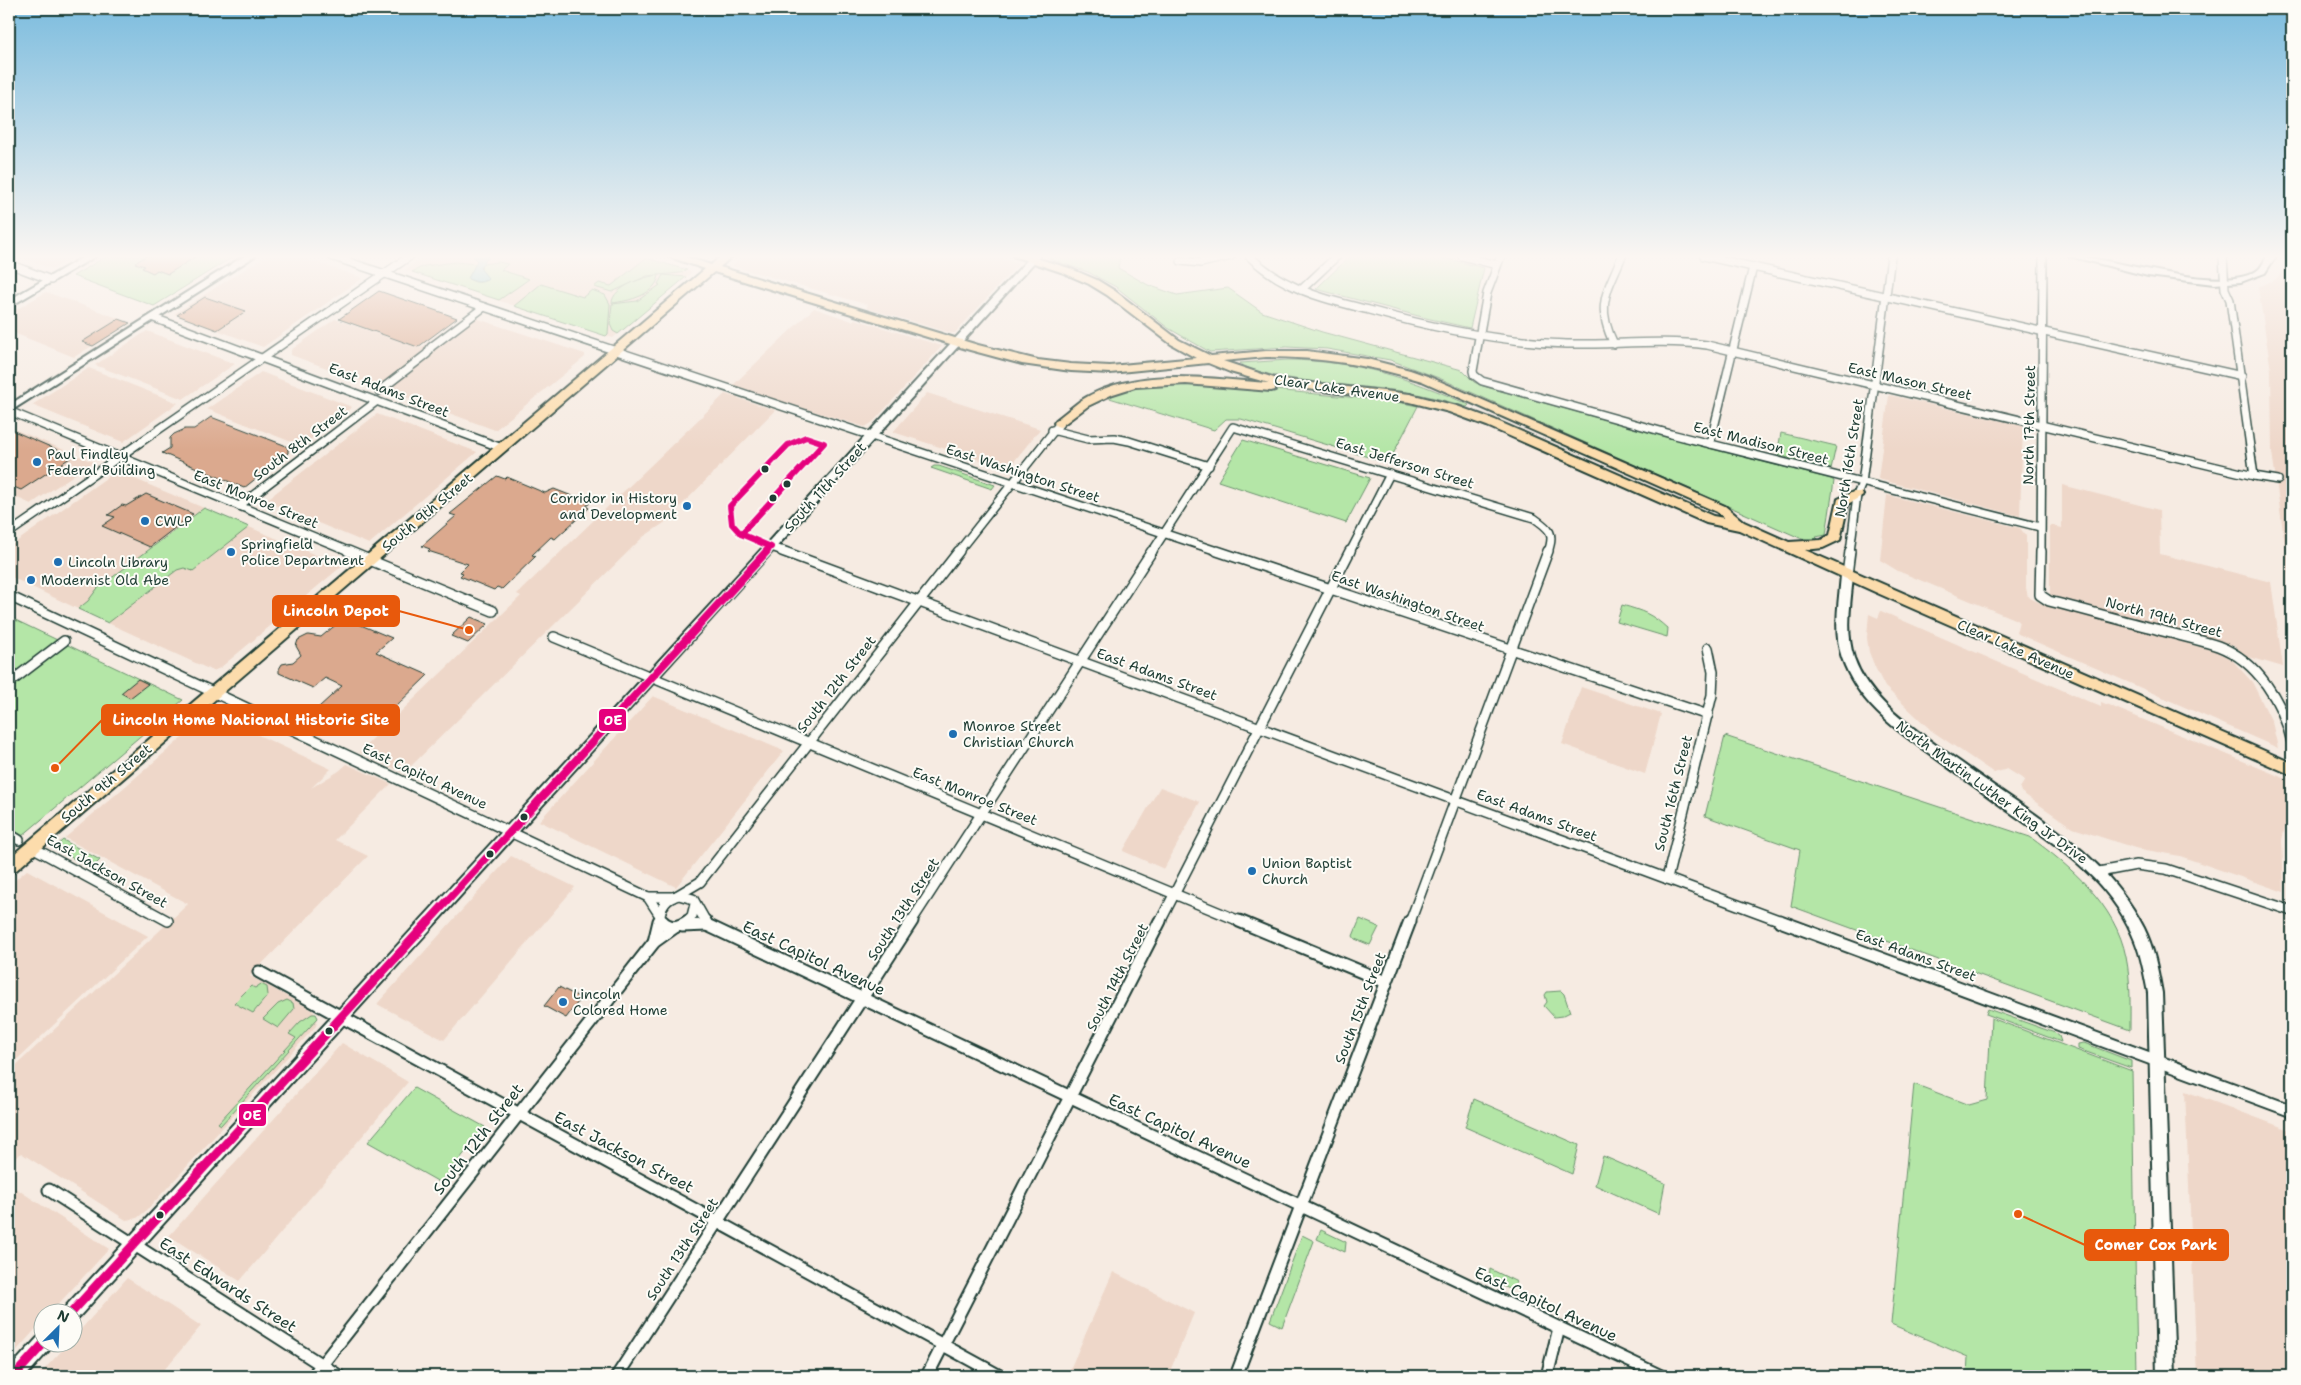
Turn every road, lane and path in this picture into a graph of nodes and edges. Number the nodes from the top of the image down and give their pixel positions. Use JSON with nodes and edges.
{"nodes":[{"id":1,"x":150,"y":321,"type":"edge"},
{"id":2,"x":161,"y":321,"type":"edge"},
{"id":3,"x":317,"y":321,"type":"edge"},
{"id":4,"x":466,"y":321,"type":"edge"},
{"id":5,"x":525,"y":321,"type":"edge"},
{"id":6,"x":651,"y":321,"type":"edge"},
{"id":7,"x":885,"y":321,"type":"edge"},
{"id":8,"x":978,"y":321,"type":"edge"},
{"id":9,"x":1146,"y":321,"type":"edge"},
{"id":10,"x":1408,"y":321,"type":"edge"},
{"id":11,"x":1483,"y":321,"type":"edge"},
{"id":12,"x":1604,"y":321,"type":"edge"},
{"id":13,"x":1740,"y":321,"type":"edge"},
{"id":14,"x":1883,"y":321,"type":"edge"},
{"id":15,"x":1994,"y":321,"type":"edge"},
{"id":16,"x":2044,"y":321,"type":"edge"},
{"id":17,"x":2233,"y":321,"type":"edge"},
{"id":18,"x":2044,"y":332,"type":"junction"},
{"id":19,"x":1164,"y":335,"type":"junction"},
{"id":20,"x":1480,"y":336,"type":"junction"},
{"id":21,"x":958,"y":343,"type":"junction"},
{"id":22,"x":1614,"y":344,"type":"junction"},
{"id":23,"x":616,"y":351,"type":"junction"},
{"id":24,"x":1732,"y":351,"type":"junction"},
{"id":25,"x":263,"y":358,"type":"junction"},
{"id":26,"x":1209,"y":359,"type":"junction"},
{"id":27,"x":1150,"y":365,"type":"junction"},
{"id":28,"x":2242,"y":376,"type":"junction"},
{"id":29,"x":1874,"y":385,"type":"junction"},
{"id":30,"x":1344,"y":390,"type":"junction"},
{"id":31,"x":379,"y":392,"type":"dead end"},
{"id":32,"x":378,"y":401,"type":"junction"},
{"id":33,"x":9,"y":410,"type":"edge"},
{"id":34,"x":2043,"y":426,"type":"junction"},
{"id":35,"x":1056,"y":427,"type":"junction"},
{"id":36,"x":1233,"y":427,"type":"joint"},
{"id":37,"x":871,"y":437,"type":"junction"},
{"id":38,"x":1710,"y":444,"type":"junction"},
{"id":39,"x":502,"y":448,"type":"junction"},
{"id":40,"x":119,"y":457,"type":"junction"},
{"id":41,"x":1209,"y":466,"type":"junction"},
{"id":42,"x":1390,"y":474,"type":"junction"},
{"id":43,"x":2254,"y":476,"type":"junction"},
{"id":44,"x":2278,"y":480,"type":"dead end"},
{"id":45,"x":1012,"y":484,"type":"junction"},
{"id":46,"x":1859,"y":489,"type":"junction"},
{"id":47,"x":239,"y":506,"type":"junction"},
{"id":48,"x":1742,"y":526,"type":"junction"},
{"id":49,"x":2040,"y":527,"type":"junction"},
{"id":50,"x":9,"y":533,"type":"edge"},
{"id":51,"x":1165,"y":534,"type":"junction"},
{"id":52,"x":1551,"y":544,"type":"joint"},
{"id":53,"x":771,"y":547,"type":"junction"},
{"id":54,"x":1787,"y":547,"type":"junction"},
{"id":55,"x":370,"y":560,"type":"junction"},
{"id":56,"x":1847,"y":575,"type":"junction"},
{"id":57,"x":1331,"y":590,"type":"junction"},
{"id":58,"x":2040,"y":595,"type":"joint"},
{"id":59,"x":9,"y":596,"type":"edge"},
{"id":60,"x":920,"y":602,"type":"junction"},
{"id":61,"x":493,"y":611,"type":"dead end"},
{"id":62,"x":554,"y":637,"type":"dead end"},
{"id":63,"x":64,"y":641,"type":"dead end"},
{"id":64,"x":1708,"y":648,"type":"dead end"},
{"id":65,"x":1511,"y":650,"type":"junction"},
{"id":66,"x":1081,"y":662,"type":"junction"},
{"id":67,"x":653,"y":677,"type":"junction"},
{"id":68,"x":9,"y":683,"type":"edge"},
{"id":69,"x":214,"y":692,"type":"junction"},
{"id":70,"x":1708,"y":715,"type":"junction"},
{"id":71,"x":1260,"y":728,"type":"junction"},
{"id":72,"x":2292,"y":737,"type":"edge"},
{"id":73,"x":810,"y":743,"type":"junction"},
{"id":74,"x":2292,"y":769,"type":"edge"},
{"id":75,"x":1455,"y":801,"type":"junction"},
{"id":76,"x":983,"y":814,"type":"junction"},
{"id":77,"x":510,"y":832,"type":"junction"},
{"id":78,"x":9,"y":834,"type":"edge"},
{"id":79,"x":25,"y":843,"type":"junction"},
{"id":80,"x":9,"y":867,"type":"edge"},
{"id":81,"x":2099,"y":872,"type":"junction"},
{"id":82,"x":1667,"y":879,"type":"junction"},
{"id":83,"x":700,"y":882,"type":"junction"},
{"id":84,"x":1176,"y":894,"type":"junction"},
{"id":85,"x":676,"y":896,"type":"junction"},
{"id":86,"x":648,"y":897,"type":"junction"},
{"id":87,"x":695,"y":902,"type":"junction"},
{"id":88,"x":2292,"y":911,"type":"edge"},
{"id":89,"x":660,"y":917,"type":"junction"},
{"id":90,"x":168,"y":921,"type":"dead end"},
{"id":91,"x":707,"y":925,"type":"junction"},
{"id":92,"x":677,"y":927,"type":"junction"},
{"id":93,"x":654,"y":942,"type":"junction"},
{"id":94,"x":259,"y":972,"type":"dead end"},
{"id":95,"x":1386,"y":982,"type":"junction"},
{"id":96,"x":862,"y":998,"type":"junction"},
{"id":97,"x":342,"y":1016,"type":"junction"},
{"id":98,"x":2158,"y":1061,"type":"junction"},
{"id":99,"x":1071,"y":1098,"type":"junction"},
{"id":100,"x":2292,"y":1110,"type":"edge"},
{"id":101,"x":519,"y":1114,"type":"junction"},
{"id":102,"x":49,"y":1190,"type":"dead end"},
{"id":103,"x":1301,"y":1206,"type":"junction"},
{"id":104,"x":718,"y":1222,"type":"junction"},
{"id":105,"x":134,"y":1244,"type":"junction"},
{"id":106,"x":81,"y":1302,"type":"edge"},
{"id":107,"x":1559,"y":1328,"type":"junction"},
{"id":108,"x":943,"y":1345,"type":"junction"},
{"id":109,"x":36,"y":1352,"type":"edge"},
{"id":110,"x":322,"y":1364,"type":"junction"},
{"id":111,"x":14,"y":1376,"type":"edge"},
{"id":112,"x":313,"y":1376,"type":"edge"},
{"id":113,"x":339,"y":1376,"type":"edge"},
{"id":114,"x":617,"y":1376,"type":"edge"},
{"id":115,"x":927,"y":1376,"type":"edge"},
{"id":116,"x":1000,"y":1376,"type":"edge"},
{"id":117,"x":1236,"y":1376,"type":"edge"},
{"id":118,"x":1547,"y":1376,"type":"edge"},
{"id":119,"x":1661,"y":1376,"type":"edge"},
{"id":120,"x":2166,"y":1376,"type":"edge"}],
"edges":[{"from":1,"to":33,"type":"street"},
{"from":2,"to":25,"type":"street","name":"East Adams Street"},
{"from":3,"to":25,"type":"street"},
{"from":4,"to":31,"type":"street"},
{"from":5,"to":23,"type":"street","name":"East Washington Street"},
{"from":6,"to":23,"type":"main road","name":"South 9th Street"},
{"from":7,"to":21,"type":"main road"},
{"from":8,"to":21,"type":"street","name":"South 11th Street"},
{"from":9,"to":19,"type":"main road"},
{"from":10,"to":20,"type":"street","name":"East Mason Street"},
{"from":11,"to":20,"type":"street"},
{"from":12,"to":22,"type":"street"},
{"from":13,"to":24,"type":"street"},
{"from":14,"to":29,"type":"street","name":"North 16th Street"},
{"from":15,"to":18,"type":"street"},
{"from":16,"to":18,"type":"street","name":"North 17th Street"},
{"from":17,"to":28,"type":"street"},
{"from":18,"to":28,"type":"street"},
{"from":18,"to":34,"type":"street","name":"North 17th Street"},
{"from":19,"to":26,"type":"main road"},
{"from":19,"to":27,"type":"main road"},
{"from":20,"to":22,"type":"street","name":"East Mason Street"},
{"from":20,"to":38,"type":"street","name":"East Madison Street"},
{"from":21,"to":27,"type":"main road"},
{"from":21,"to":37,"type":"street","name":"South 11th Street"},
{"from":22,"to":24,"type":"street","name":"East Mason Street"},
{"from":23,"to":37,"type":"street","name":"East Washington Street"},
{"from":23,"to":39,"type":"main road","name":"South 9th Street"},
{"from":24,"to":29,"type":"street","name":"East Mason Street"},
{"from":24,"to":38,"type":"street"},
{"from":25,"to":32,"type":"street","name":"East Adams Street"},
{"from":25,"to":40,"type":"street"},
{"from":26,"to":27,"type":"main road"},
{"from":26,"to":30,"type":"main road","name":"Clear Lake Avenue"},
{"from":26,"to":48,"type":"main road","name":"Clear Lake Avenue"},
{"from":28,"to":43,"type":"street"},
{"from":29,"to":34,"type":"street","name":"East Mason Street"},
{"from":29,"to":46,"type":"street","name":"North 16th Street"},
{"from":30,"to":35,"type":"main road"},
{"from":30,"to":48,"type":"main road","name":"Clear Lake Avenue"},
{"from":32,"to":39,"type":"street","name":"East Adams Street"},
{"from":32,"to":47,"type":"street","name":"South 8th Street"},
{"from":33,"to":40,"type":"street","name":"East Monroe Street"},
{"from":34,"to":43,"type":"street","name":"East Mason Street"},
{"from":34,"to":49,"type":"street","name":"North 17th Street"},
{"from":35,"to":41,"type":"street"},
{"from":35,"to":45,"type":"street","name":"South 12th Street"},
{"from":36,"to":41,"type":"street","name":"South 13th Street"},
{"from":36,"to":42,"type":"street","name":"East Jefferson Street"},
{"from":37,"to":45,"type":"street","name":"East Washington Street"},
{"from":37,"to":53,"type":"street","name":"South 11th Street"},
{"from":38,"to":46,"type":"street","name":"East Madison Street"},
{"from":39,"to":55,"type":"main road","name":"South 9th Street"},
{"from":40,"to":47,"type":"street","name":"East Monroe Street"},
{"from":40,"to":50,"type":"street"},
{"from":41,"to":51,"type":"street","name":"South 13th Street"},
{"from":42,"to":52,"type":"street","name":"East Jefferson Street"},
{"from":42,"to":57,"type":"street","name":"South 14th Street"},
{"from":43,"to":44,"type":"street","name":"East Mason Street"},
{"from":45,"to":51,"type":"street","name":"East Washington Street"},
{"from":45,"to":60,"type":"street","name":"South 12th Street"},
{"from":46,"to":49,"type":"street","name":"East Madison Street"},
{"from":46,"to":54,"type":"main road"},
{"from":46,"to":56,"type":"street","name":"North 16th Street"},
{"from":47,"to":55,"type":"street","name":"East Monroe Street"},
{"from":48,"to":54,"type":"main road","name":"Clear Lake Avenue"},
{"from":49,"to":58,"type":"street","name":"North 17th Street"},
{"from":51,"to":57,"type":"street","name":"East Washington Street"},
{"from":51,"to":66,"type":"street","name":"South 13th Street"},
{"from":52,"to":65,"type":"street","name":"South 15th Street"},
{"from":53,"to":60,"type":"street","name":"East Adams Street"},
{"from":53,"to":67,"type":"street","name":"South 11th Street"},
{"from":54,"to":56,"type":"main road","name":"Clear Lake Avenue"},
{"from":55,"to":61,"type":"street","name":"East Monroe Street"},
{"from":55,"to":69,"type":"main road","name":"South 9th Street"},
{"from":56,"to":74,"type":"main road","name":"Clear Lake Avenue"},
{"from":56,"to":81,"type":"street","name":"North Martin Luther King Jr Drive"},
{"from":57,"to":65,"type":"street","name":"East Washington Street"},
{"from":57,"to":71,"type":"street","name":"South 14th Street"},
{"from":58,"to":72,"type":"street","name":"North 19th Street"},
{"from":59,"to":69,"type":"street","name":"East Capitol Avenue"},
{"from":60,"to":66,"type":"street","name":"East Adams Street"},
{"from":60,"to":73,"type":"street","name":"South 12th Street"},
{"from":62,"to":67,"type":"street","name":"East Monroe Street"},
{"from":63,"to":68,"type":"street"},
{"from":64,"to":70,"type":"street"},
{"from":65,"to":70,"type":"street","name":"East Washington Street"},
{"from":65,"to":75,"type":"street","name":"South 15th Street"},
{"from":66,"to":71,"type":"street","name":"East Adams Street"},
{"from":66,"to":76,"type":"street","name":"South 13th Street"},
{"from":67,"to":73,"type":"street","name":"East Monroe Street"},
{"from":67,"to":77,"type":"street","name":"South 11th Street"},
{"from":69,"to":77,"type":"street","name":"East Capitol Avenue"},
{"from":69,"to":79,"type":"main road","name":"South 9th Street"},
{"from":70,"to":82,"type":"street","name":"South 16th Street"},
{"from":71,"to":75,"type":"street","name":"East Adams Street"},
{"from":71,"to":84,"type":"street","name":"South 14th Street"},
{"from":73,"to":76,"type":"street","name":"East Monroe Street"},
{"from":73,"to":83,"type":"street","name":"South 12th Street"},
{"from":75,"to":82,"type":"street","name":"East Adams Street"},
{"from":75,"to":95,"type":"street","name":"South 15th Street"},
{"from":76,"to":84,"type":"street","name":"East Monroe Street"},
{"from":76,"to":96,"type":"street","name":"South 13th Street"},
{"from":77,"to":86,"type":"street","name":"East Capitol Avenue"},
{"from":77,"to":97,"type":"street","name":"South 11th Street"},
{"from":78,"to":79,"type":"street","name":"East Jackson Street"},
{"from":79,"to":80,"type":"main road","name":"South 9th Street"},
{"from":79,"to":90,"type":"street","name":"East Jackson Street"},
{"from":81,"to":88,"type":"street"},
{"from":81,"to":98,"type":"street","name":"North Martin Luther King Jr Drive"},
{"from":82,"to":98,"type":"street","name":"East Adams Street"},
{"from":83,"to":85,"type":"street","name":"South 12th Street"},
{"from":83,"to":87,"type":"street"},
{"from":84,"to":95,"type":"street","name":"East Monroe Street"},
{"from":84,"to":99,"type":"street","name":"South 14th Street"},
{"from":85,"to":86,"type":"street"},
{"from":85,"to":87,"type":"street"},
{"from":85,"to":89,"type":"street"},
{"from":86,"to":89,"type":"street"},
{"from":87,"to":91,"type":"street"},
{"from":87,"to":92,"type":"street"},
{"from":89,"to":92,"type":"street"},
{"from":89,"to":93,"type":"street"},
{"from":91,"to":92,"type":"street"},
{"from":91,"to":96,"type":"street","name":"East Capitol Avenue"},
{"from":92,"to":93,"type":"street","name":"South 12th Street"},
{"from":93,"to":101,"type":"street","name":"South 12th Street"},
{"from":94,"to":97,"type":"street","name":"East Jackson Street"},
{"from":95,"to":103,"type":"street","name":"South 15th Street"},
{"from":96,"to":99,"type":"street","name":"East Capitol Avenue"},
{"from":96,"to":104,"type":"street","name":"South 13th Street"},
{"from":97,"to":101,"type":"street","name":"East Jackson Street"},
{"from":97,"to":105,"type":"street","name":"South 11th Street"},
{"from":98,"to":100,"type":"street","name":"East Adams Street"},
{"from":98,"to":120,"type":"street","name":"North Martin Luther King Jr Drive"},
{"from":99,"to":103,"type":"street","name":"East Capitol Avenue"},
{"from":99,"to":108,"type":"street","name":"South 14th Street"},
{"from":101,"to":104,"type":"street","name":"East Jackson Street"},
{"from":101,"to":110,"type":"street","name":"South 12th Street"},
{"from":102,"to":105,"type":"street","name":"East Edwards Street"},
{"from":103,"to":107,"type":"street","name":"East Capitol Avenue"},
{"from":103,"to":117,"type":"street","name":"South 15th Street"},
{"from":104,"to":108,"type":"street","name":"East Jackson Street"},
{"from":104,"to":114,"type":"street","name":"South 13th Street"},
{"from":105,"to":106,"type":"street","name":"South 11th Street"},
{"from":105,"to":110,"type":"street","name":"East Edwards Street"},
{"from":107,"to":118,"type":"street"},
{"from":107,"to":119,"type":"street","name":"East Capitol Avenue"},
{"from":108,"to":115,"type":"street","name":"South 14th Street"},
{"from":108,"to":116,"type":"street","name":"East Jackson Street"},
{"from":109,"to":111,"type":"street"},
{"from":110,"to":112,"type":"street","name":"South 12th Street"},
{"from":110,"to":113,"type":"street","name":"East Edwards Street"}]}
